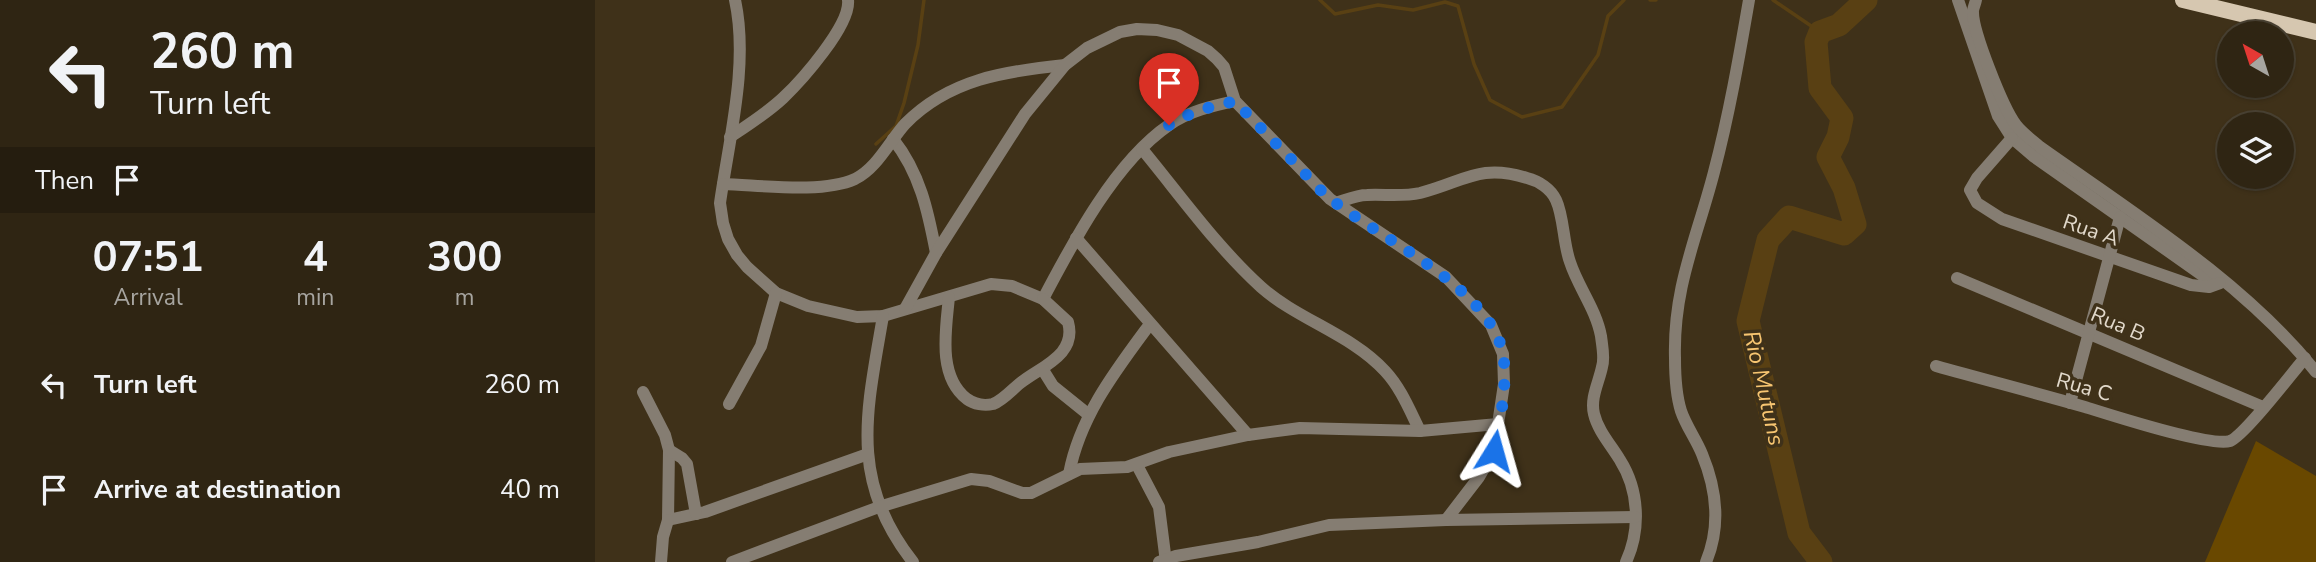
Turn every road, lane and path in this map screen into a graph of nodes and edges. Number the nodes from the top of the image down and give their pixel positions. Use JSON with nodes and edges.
{"nodes":[{"id":1,"x":735,"y":0,"type":"edge"},
{"id":2,"x":848,"y":0,"type":"edge"},
{"id":3,"x":1749,"y":0,"type":"edge"},
{"id":4,"x":1958,"y":0,"type":"edge"},
{"id":5,"x":1976,"y":0,"type":"edge"},
{"id":6,"x":2183,"y":0,"type":"edge"},
{"id":7,"x":2316,"y":32,"type":"edge"},
{"id":8,"x":1983,"y":64,"type":"junction"},
{"id":9,"x":1065,"y":65,"type":"junction"},
{"id":10,"x":1235,"y":101,"type":"junction"},
{"id":11,"x":730,"y":137,"type":"junction"},
{"id":12,"x":2012,"y":138,"type":"junction"},
{"id":13,"x":893,"y":139,"type":"junction"},
{"id":14,"x":1142,"y":149,"type":"junction"},
{"id":15,"x":723,"y":184,"type":"junction"},
{"id":16,"x":2083,"y":184,"type":"junction"},
{"id":17,"x":1336,"y":203,"type":"junction"},
{"id":18,"x":2120,"y":217,"type":"junction"},
{"id":19,"x":1076,"y":238,"type":"junction"},
{"id":20,"x":936,"y":254,"type":"junction"},
{"id":21,"x":2109,"y":257,"type":"junction"},
{"id":22,"x":1957,"y":278,"type":"dead end"},
{"id":23,"x":2220,"y":283,"type":"junction"},
{"id":24,"x":776,"y":292,"type":"junction"},
{"id":25,"x":949,"y":297,"type":"junction"},
{"id":26,"x":1043,"y":299,"type":"junction"},
{"id":27,"x":905,"y":309,"type":"junction"},
{"id":28,"x":883,"y":316,"type":"junction"},
{"id":29,"x":1150,"y":324,"type":"junction"},
{"id":30,"x":2088,"y":332,"type":"junction"},
{"id":31,"x":2305,"y":358,"type":"junction"},
{"id":32,"x":1936,"y":366,"type":"dead end"},
{"id":33,"x":1043,"y":370,"type":"junction"},
{"id":34,"x":2316,"y":372,"type":"edge"},
{"id":35,"x":643,"y":392,"type":"dead end"},
{"id":36,"x":2070,"y":403,"type":"junction"},
{"id":37,"x":729,"y":404,"type":"dead end"},
{"id":38,"x":2263,"y":407,"type":"junction"},
{"id":39,"x":1089,"y":415,"type":"junction"},
{"id":40,"x":1498,"y":424,"type":"junction"},
{"id":41,"x":1420,"y":431,"type":"junction"},
{"id":42,"x":1248,"y":435,"type":"junction"},
{"id":43,"x":669,"y":450,"type":"junction"},
{"id":44,"x":868,"y":454,"type":"junction"},
{"id":45,"x":1137,"y":465,"type":"junction"},
{"id":46,"x":1069,"y":474,"type":"junction"},
{"id":47,"x":879,"y":507,"type":"junction"},
{"id":48,"x":696,"y":514,"type":"junction"},
{"id":49,"x":1635,"y":517,"type":"junction"},
{"id":50,"x":668,"y":520,"type":"junction"},
{"id":51,"x":1446,"y":520,"type":"junction"},
{"id":52,"x":1163,"y":561,"type":"edge"},
{"id":53,"x":661,"y":562,"type":"edge"},
{"id":54,"x":732,"y":562,"type":"edge"},
{"id":55,"x":913,"y":562,"type":"edge"},
{"id":56,"x":1626,"y":562,"type":"edge"},
{"id":57,"x":1706,"y":562,"type":"edge"}],
"edges":[{"from":1,"to":11,"type":"street"},
{"from":2,"to":11,"type":"street"},
{"from":3,"to":57,"type":"street"},
{"from":4,"to":8,"type":"street"},
{"from":5,"to":8,"type":"street"},
{"from":6,"to":7,"type":"main road"},
{"from":8,"to":12,"type":"street"},
{"from":8,"to":16,"type":"street"},
{"from":9,"to":10,"type":"street"},
{"from":9,"to":13,"type":"street"},
{"from":9,"to":20,"type":"street"},
{"from":10,"to":14,"type":"street"},
{"from":10,"to":17,"type":"street"},
{"from":11,"to":15,"type":"street"},
{"from":12,"to":16,"type":"street"},
{"from":12,"to":21,"type":"street","name":"Rua A"},
{"from":13,"to":15,"type":"street"},
{"from":13,"to":20,"type":"street"},
{"from":14,"to":19,"type":"street"},
{"from":14,"to":41,"type":"street"},
{"from":15,"to":24,"type":"street"},
{"from":16,"to":18,"type":"street"},
{"from":16,"to":23,"type":"street"},
{"from":17,"to":40,"type":"street"},
{"from":17,"to":49,"type":"street"},
{"from":18,"to":21,"type":"street"},
{"from":18,"to":23,"type":"street"},
{"from":19,"to":26,"type":"street"},
{"from":19,"to":29,"type":"street"},
{"from":20,"to":27,"type":"street"},
{"from":21,"to":23,"type":"street","name":"Rua A"},
{"from":21,"to":30,"type":"street"},
{"from":22,"to":30,"type":"street","name":"Rua B"},
{"from":23,"to":31,"type":"street"},
{"from":24,"to":28,"type":"street"},
{"from":24,"to":37,"type":"street"},
{"from":25,"to":26,"type":"street"},
{"from":25,"to":27,"type":"street"},
{"from":25,"to":33,"type":"street"},
{"from":26,"to":33,"type":"street"},
{"from":27,"to":28,"type":"street"},
{"from":28,"to":44,"type":"street"},
{"from":29,"to":39,"type":"street"},
{"from":29,"to":42,"type":"street"},
{"from":30,"to":36,"type":"street"},
{"from":30,"to":38,"type":"street","name":"Rua B"},
{"from":31,"to":34,"type":"street"},
{"from":31,"to":38,"type":"street"},
{"from":32,"to":36,"type":"street","name":"Rua C"},
{"from":33,"to":39,"type":"street"},
{"from":35,"to":43,"type":"street"},
{"from":36,"to":38,"type":"street","name":"Rua C"},
{"from":39,"to":46,"type":"street"},
{"from":40,"to":41,"type":"street"},
{"from":40,"to":51,"type":"street"},
{"from":41,"to":42,"type":"street"},
{"from":42,"to":45,"type":"street"},
{"from":43,"to":48,"type":"street"},
{"from":43,"to":50,"type":"street"},
{"from":44,"to":47,"type":"street"},
{"from":44,"to":48,"type":"street"},
{"from":45,"to":46,"type":"street"},
{"from":45,"to":52,"type":"street"},
{"from":46,"to":47,"type":"street"},
{"from":47,"to":54,"type":"street"},
{"from":47,"to":55,"type":"street"},
{"from":48,"to":50,"type":"street"},
{"from":49,"to":51,"type":"street"},
{"from":49,"to":56,"type":"street"},
{"from":50,"to":53,"type":"street"},
{"from":51,"to":52,"type":"street"}]}
